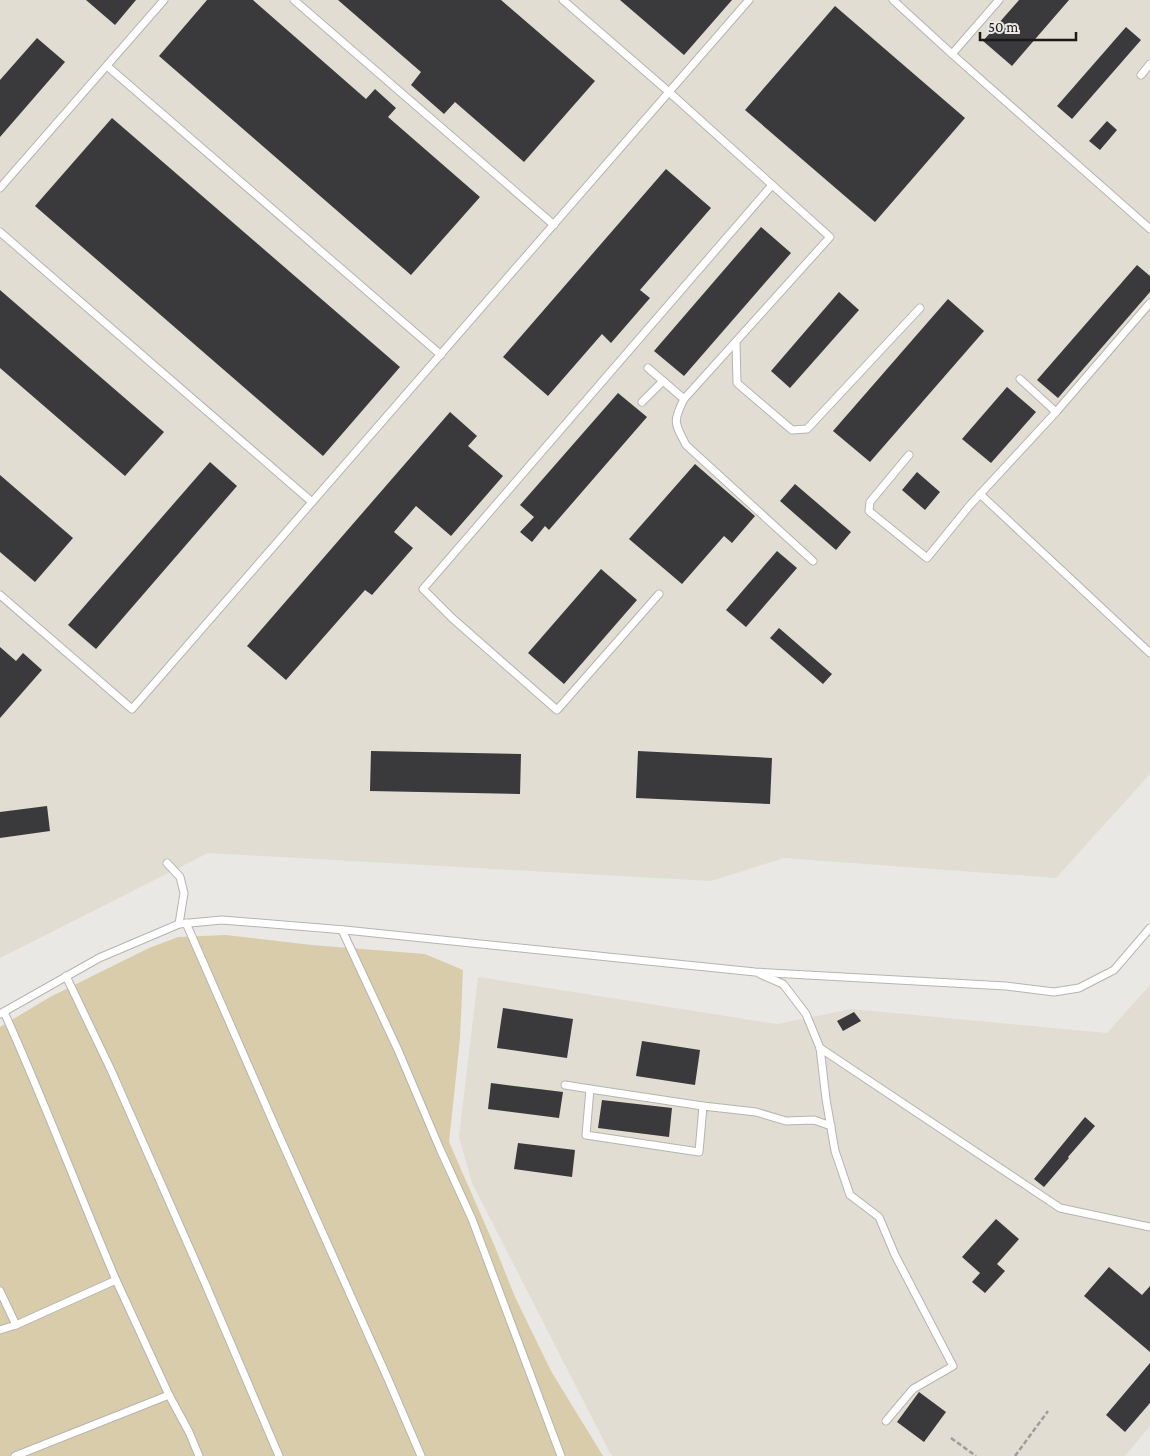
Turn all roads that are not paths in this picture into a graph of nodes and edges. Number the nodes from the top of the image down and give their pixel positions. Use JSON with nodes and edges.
{"nodes":[{"id":1,"x":164,"y":0,"type":"edge"},
{"id":2,"x":294,"y":0,"type":"edge"},
{"id":3,"x":563,"y":0,"type":"edge"},
{"id":4,"x":749,"y":0,"type":"edge"},
{"id":5,"x":893,"y":0,"type":"edge"},
{"id":6,"x":998,"y":0,"type":"edge"},
{"id":7,"x":952,"y":54,"type":"junction"},
{"id":8,"x":1150,"y":64,"type":"edge"},
{"id":9,"x":107,"y":66,"type":"junction"},
{"id":10,"x":1141,"y":75,"type":"dead end"},
{"id":11,"x":669,"y":92,"type":"junction"},
{"id":12,"x":772,"y":185,"type":"junction"},
{"id":13,"x":0,"y":188,"type":"edge"},
{"id":14,"x":554,"y":225,"type":"junction"},
{"id":15,"x":1150,"y":229,"type":"edge"},
{"id":16,"x":0,"y":232,"type":"edge"},
{"id":17,"x":1150,"y":303,"type":"edge"},
{"id":18,"x":920,"y":308,"type":"dead end"},
{"id":19,"x":736,"y":343,"type":"junction"},
{"id":20,"x":441,"y":355,"type":"junction"},
{"id":21,"x":648,"y":368,"type":"dead end"},
{"id":22,"x":1020,"y":379,"type":"dead end"},
{"id":23,"x":663,"y":381,"type":"junction"},
{"id":24,"x":684,"y":399,"type":"junction"},
{"id":25,"x":642,"y":402,"type":"dead end"},
{"id":26,"x":1056,"y":412,"type":"junction"},
{"id":27,"x":909,"y":455,"type":"dead end"},
{"id":28,"x":980,"y":494,"type":"junction"},
{"id":29,"x":312,"y":502,"type":"junction"},
{"id":30,"x":813,"y":561,"type":"dead end"},
{"id":31,"x":0,"y":594,"type":"edge"},
{"id":32,"x":660,"y":594,"type":"dead end"},
{"id":33,"x":1150,"y":653,"type":"edge"},
{"id":34,"x":166,"y":863,"type":"dead end"},
{"id":35,"x":182,"y":924,"type":"junction"},
{"id":36,"x":1150,"y":928,"type":"edge"},
{"id":37,"x":342,"y":930,"type":"junction"},
{"id":38,"x":755,"y":972,"type":"junction"},
{"id":39,"x":66,"y":976,"type":"junction"},
{"id":40,"x":2,"y":1013,"type":"edge"},
{"id":41,"x":820,"y":1048,"type":"junction"},
{"id":42,"x":565,"y":1085,"type":"dead end"},
{"id":43,"x":590,"y":1089,"type":"junction"},
{"id":44,"x":703,"y":1106,"type":"junction"},
{"id":45,"x":831,"y":1126,"type":"junction"},
{"id":46,"x":1150,"y":1227,"type":"edge"},
{"id":47,"x":116,"y":1280,"type":"junction"},
{"id":48,"x":0,"y":1291,"type":"edge"},
{"id":49,"x":16,"y":1325,"type":"junction"},
{"id":50,"x":0,"y":1330,"type":"edge"},
{"id":51,"x":169,"y":1395,"type":"junction"},
{"id":52,"x":886,"y":1421,"type":"dead end"},
{"id":53,"x":15,"y":1456,"type":"edge"},
{"id":54,"x":199,"y":1456,"type":"edge"},
{"id":55,"x":280,"y":1456,"type":"edge"},
{"id":56,"x":421,"y":1456,"type":"edge"},
{"id":57,"x":561,"y":1456,"type":"edge"}],
"edges":[{"from":1,"to":9,"type":"lane"},
{"from":2,"to":14,"type":"lane"},
{"from":3,"to":11,"type":"lane"},
{"from":4,"to":11,"type":"lane"},
{"from":5,"to":7,"type":"lane"},
{"from":6,"to":7,"type":"lane"},
{"from":7,"to":15,"type":"lane"},
{"from":8,"to":10,"type":"lane"},
{"from":9,"to":13,"type":"lane"},
{"from":9,"to":20,"type":"lane"},
{"from":11,"to":12,"type":"lane"},
{"from":11,"to":14,"type":"lane"},
{"from":12,"to":19,"type":"lane"},
{"from":12,"to":32,"type":"lane"},
{"from":14,"to":20,"type":"lane"},
{"from":16,"to":29,"type":"lane"},
{"from":17,"to":26,"type":"lane"},
{"from":18,"to":19,"type":"lane"},
{"from":19,"to":24,"type":"lane"},
{"from":20,"to":29,"type":"lane"},
{"from":21,"to":23,"type":"lane"},
{"from":22,"to":26,"type":"lane"},
{"from":23,"to":24,"type":"lane"},
{"from":23,"to":25,"type":"lane"},
{"from":24,"to":30,"type":"lane"},
{"from":26,"to":28,"type":"lane"},
{"from":27,"to":28,"type":"lane"},
{"from":28,"to":33,"type":"lane"},
{"from":29,"to":31,"type":"lane"},
{"from":34,"to":35,"type":"lane"},
{"from":35,"to":37,"type":"lane"},
{"from":35,"to":39,"type":"lane"},
{"from":35,"to":56,"type":"lane"},
{"from":36,"to":38,"type":"lane"},
{"from":37,"to":38,"type":"lane"},
{"from":37,"to":57,"type":"lane"},
{"from":38,"to":41,"type":"lane"},
{"from":39,"to":40,"type":"lane"},
{"from":39,"to":55,"type":"lane"},
{"from":40,"to":47,"type":"lane"},
{"from":41,"to":45,"type":"lane"},
{"from":41,"to":46,"type":"lane"},
{"from":42,"to":43,"type":"lane"},
{"from":43,"to":44,"type":"lane"},
{"from":43,"to":44,"type":"lane"},
{"from":44,"to":45,"type":"lane"},
{"from":45,"to":52,"type":"lane"},
{"from":47,"to":49,"type":"lane"},
{"from":47,"to":51,"type":"lane"},
{"from":48,"to":49,"type":"lane"},
{"from":49,"to":50,"type":"lane"},
{"from":51,"to":53,"type":"lane"},
{"from":51,"to":54,"type":"lane"}]}
